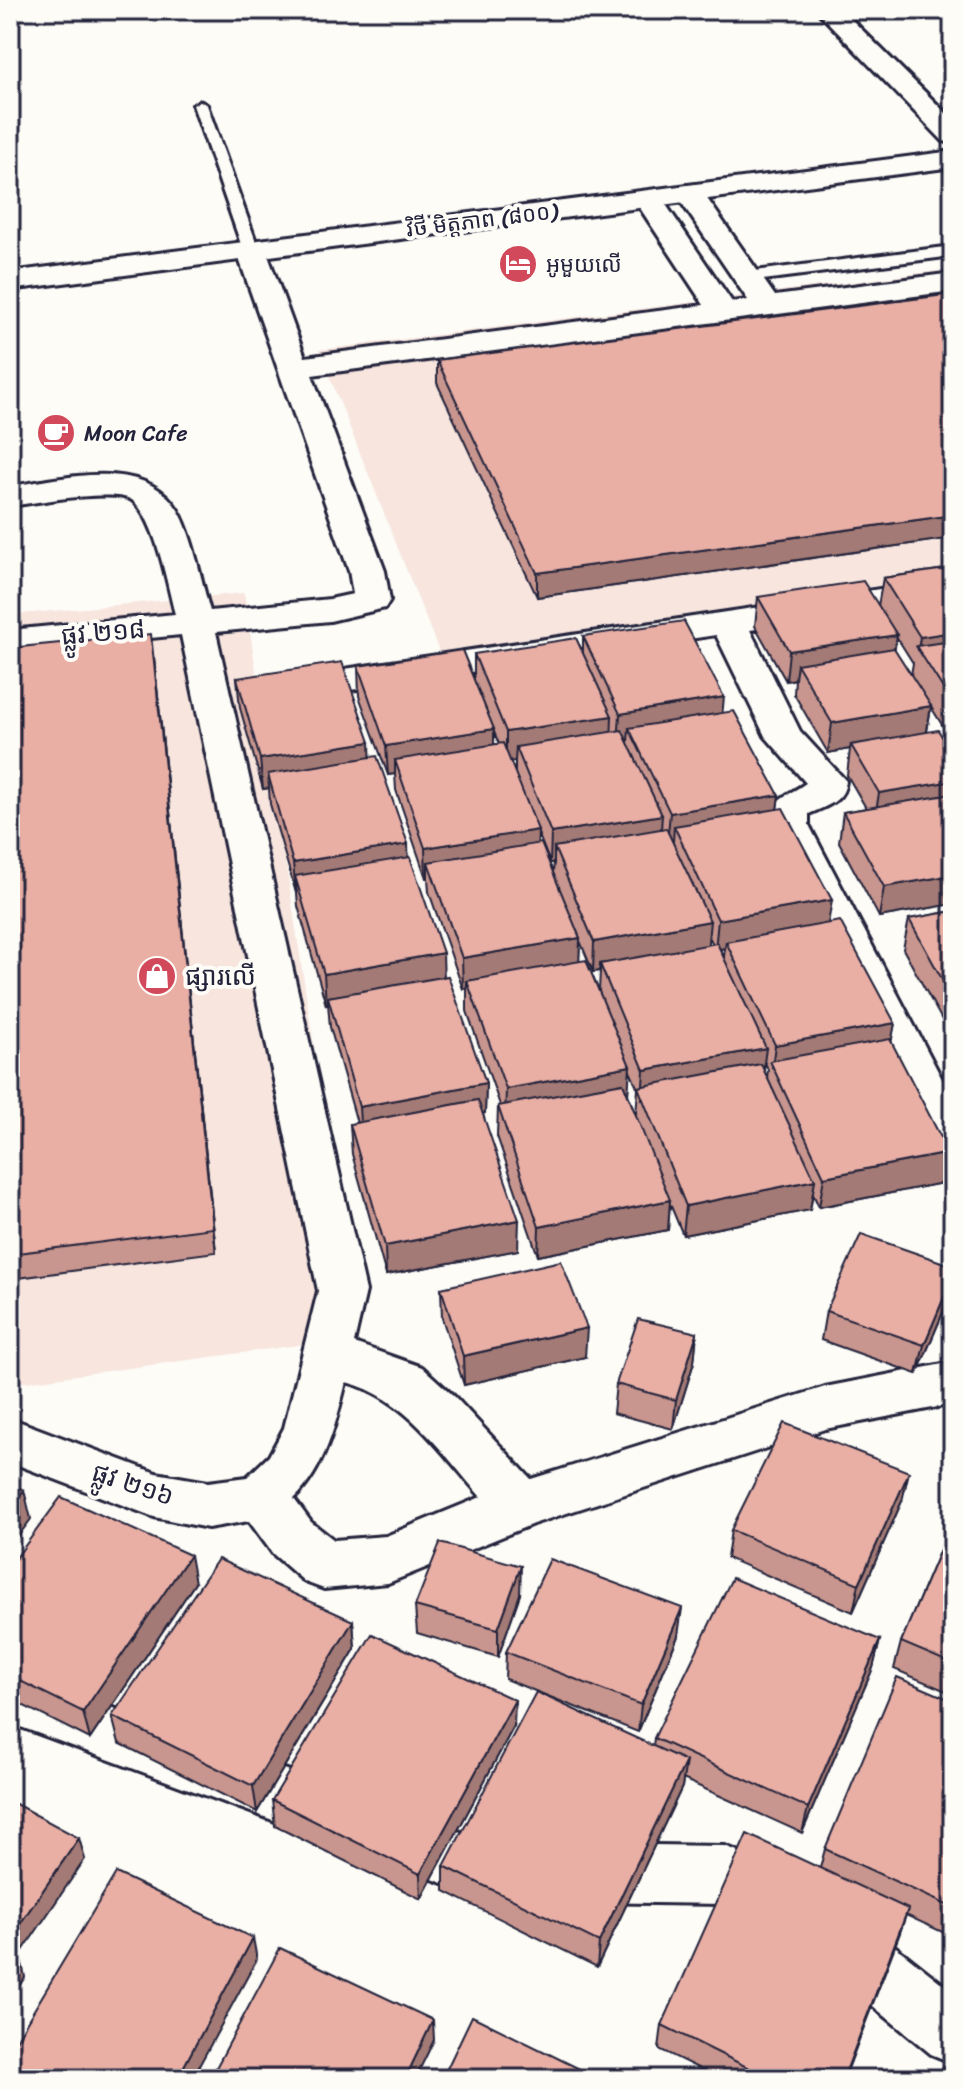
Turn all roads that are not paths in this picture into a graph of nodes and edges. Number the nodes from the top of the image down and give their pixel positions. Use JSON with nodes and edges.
{"nodes":[{"id":1,"x":828,"y":10,"type":"edge"},
{"id":2,"x":200,"y":105,"type":"dead end"},
{"id":3,"x":953,"y":135,"type":"edge"},
{"id":4,"x":953,"y":159,"type":"edge"},
{"id":5,"x":689,"y":193,"type":"junction"},
{"id":6,"x":648,"y":199,"type":"junction"},
{"id":7,"x":251,"y":250,"type":"junction"},
{"id":8,"x":953,"y":251,"type":"edge"},
{"id":9,"x":747,"y":277,"type":"junction"},
{"id":10,"x":10,"y":281,"type":"edge"},
{"id":11,"x":953,"y":282,"type":"edge"},
{"id":12,"x":767,"y":306,"type":"junction"},
{"id":13,"x":724,"y":312,"type":"junction"},
{"id":14,"x":293,"y":368,"type":"junction"},
{"id":15,"x":10,"y":496,"type":"edge"},
{"id":16,"x":953,"y":589,"type":"edge"},
{"id":17,"x":196,"y":623,"type":"junction"},
{"id":18,"x":728,"y":623,"type":"junction"},
{"id":19,"x":10,"y":641,"type":"edge"},
{"id":20,"x":240,"y":696,"type":"junction"},
{"id":21,"x":953,"y":1144,"type":"edge"},
{"id":22,"x":326,"y":1357,"type":"junction"},
{"id":23,"x":953,"y":1383,"type":"edge"},
{"id":24,"x":10,"y":1440,"type":"edge"},
{"id":25,"x":261,"y":1497,"type":"junction"},
{"id":26,"x":521,"y":1505,"type":"junction"},
{"id":27,"x":10,"y":1697,"type":"edge"},
{"id":28,"x":953,"y":2032,"type":"edge"}],
"edges":[{"from":1,"to":3,"type":"street"},
{"from":2,"to":7,"type":"lane"},
{"from":4,"to":5,"type":"street","name":"វិថី មិត្តភាព (៨០០)"},
{"from":5,"to":6,"type":"street","name":"វិថី មិត្តភាព (៨០០)"},
{"from":5,"to":9,"type":"street"},
{"from":6,"to":7,"type":"street","name":"វិថី មិត្តភាព (៨០០)"},
{"from":6,"to":13,"type":"street"},
{"from":7,"to":10,"type":"street","name":"វិថី មិត្តភាព (៨០០)"},
{"from":7,"to":14,"type":"street"},
{"from":8,"to":9,"type":"lane"},
{"from":9,"to":12,"type":"street"},
{"from":11,"to":12,"type":"street"},
{"from":12,"to":13,"type":"street"},
{"from":13,"to":14,"type":"street"},
{"from":14,"to":17,"type":"street","name":"ផ្លូវ ២១៨"},
{"from":15,"to":17,"type":"street"},
{"from":16,"to":18,"type":"street"},
{"from":17,"to":19,"type":"street","name":"ផ្លូវ ២១៨"},
{"from":17,"to":20,"type":"street"},
{"from":18,"to":20,"type":"street"},
{"from":18,"to":21,"type":"street"},
{"from":20,"to":22,"type":"street"},
{"from":22,"to":25,"type":"street"},
{"from":22,"to":26,"type":"street"},
{"from":23,"to":26,"type":"street"},
{"from":24,"to":25,"type":"street","name":"ផ្លូវ ២១៦"},
{"from":25,"to":26,"type":"street"},
{"from":27,"to":28,"type":"street"}]}
